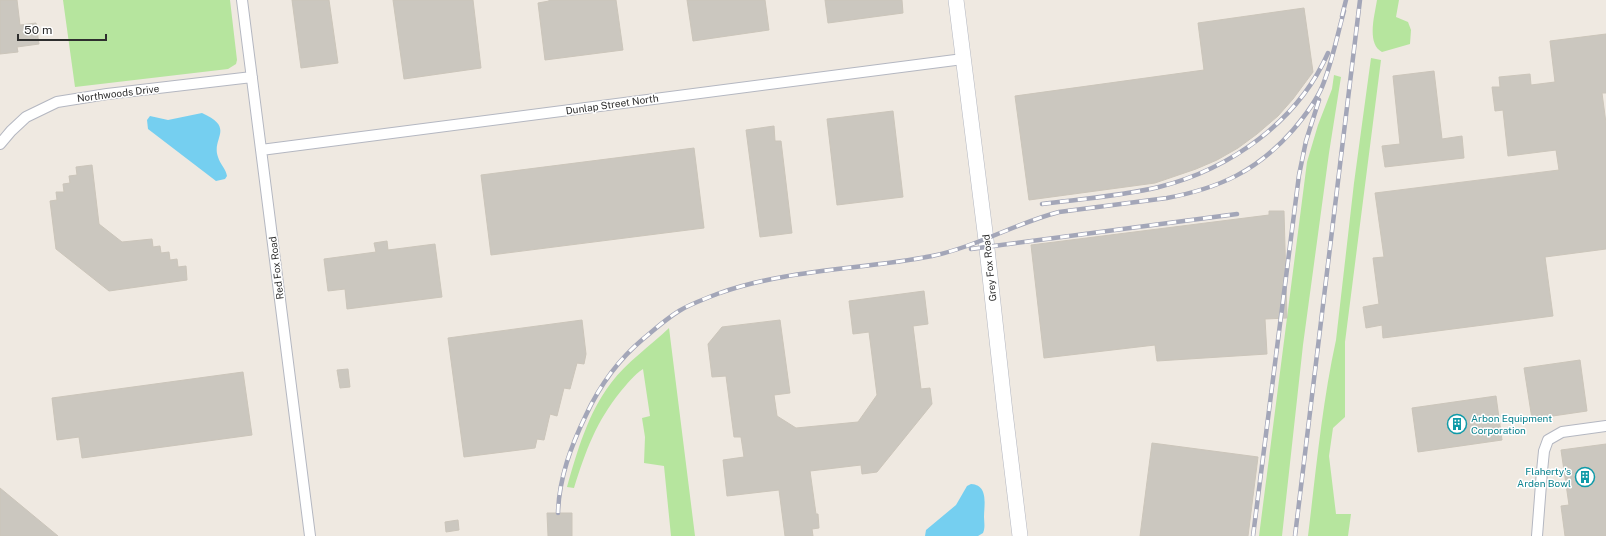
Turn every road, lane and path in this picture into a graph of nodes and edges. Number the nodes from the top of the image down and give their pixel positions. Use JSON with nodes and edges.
{"nodes":[{"id":1,"x":242,"y":0,"type":"edge"},
{"id":2,"x":956,"y":0,"type":"edge"},
{"id":3,"x":963,"y":59,"type":"junction"},
{"id":4,"x":252,"y":77,"type":"junction"},
{"id":5,"x":0,"y":144,"type":"edge"},
{"id":6,"x":261,"y":150,"type":"junction"},
{"id":7,"x":1606,"y":426,"type":"edge"},
{"id":8,"x":310,"y":536,"type":"edge"},
{"id":9,"x":1020,"y":536,"type":"edge"},
{"id":10,"x":1537,"y":536,"type":"edge"}],
"edges":[{"from":1,"to":4,"type":"street","name":"Red Fox Road"},
{"from":2,"to":3,"type":"street","name":"Grey Fox Road"},
{"from":3,"to":6,"type":"street","name":"Dunlap Street North"},
{"from":3,"to":9,"type":"street","name":"Grey Fox Road"},
{"from":4,"to":5,"type":"street","name":"Northwoods Drive"},
{"from":4,"to":6,"type":"street","name":"Red Fox Road"},
{"from":6,"to":8,"type":"street","name":"Red Fox Road"},
{"from":7,"to":10,"type":"street"}]}
